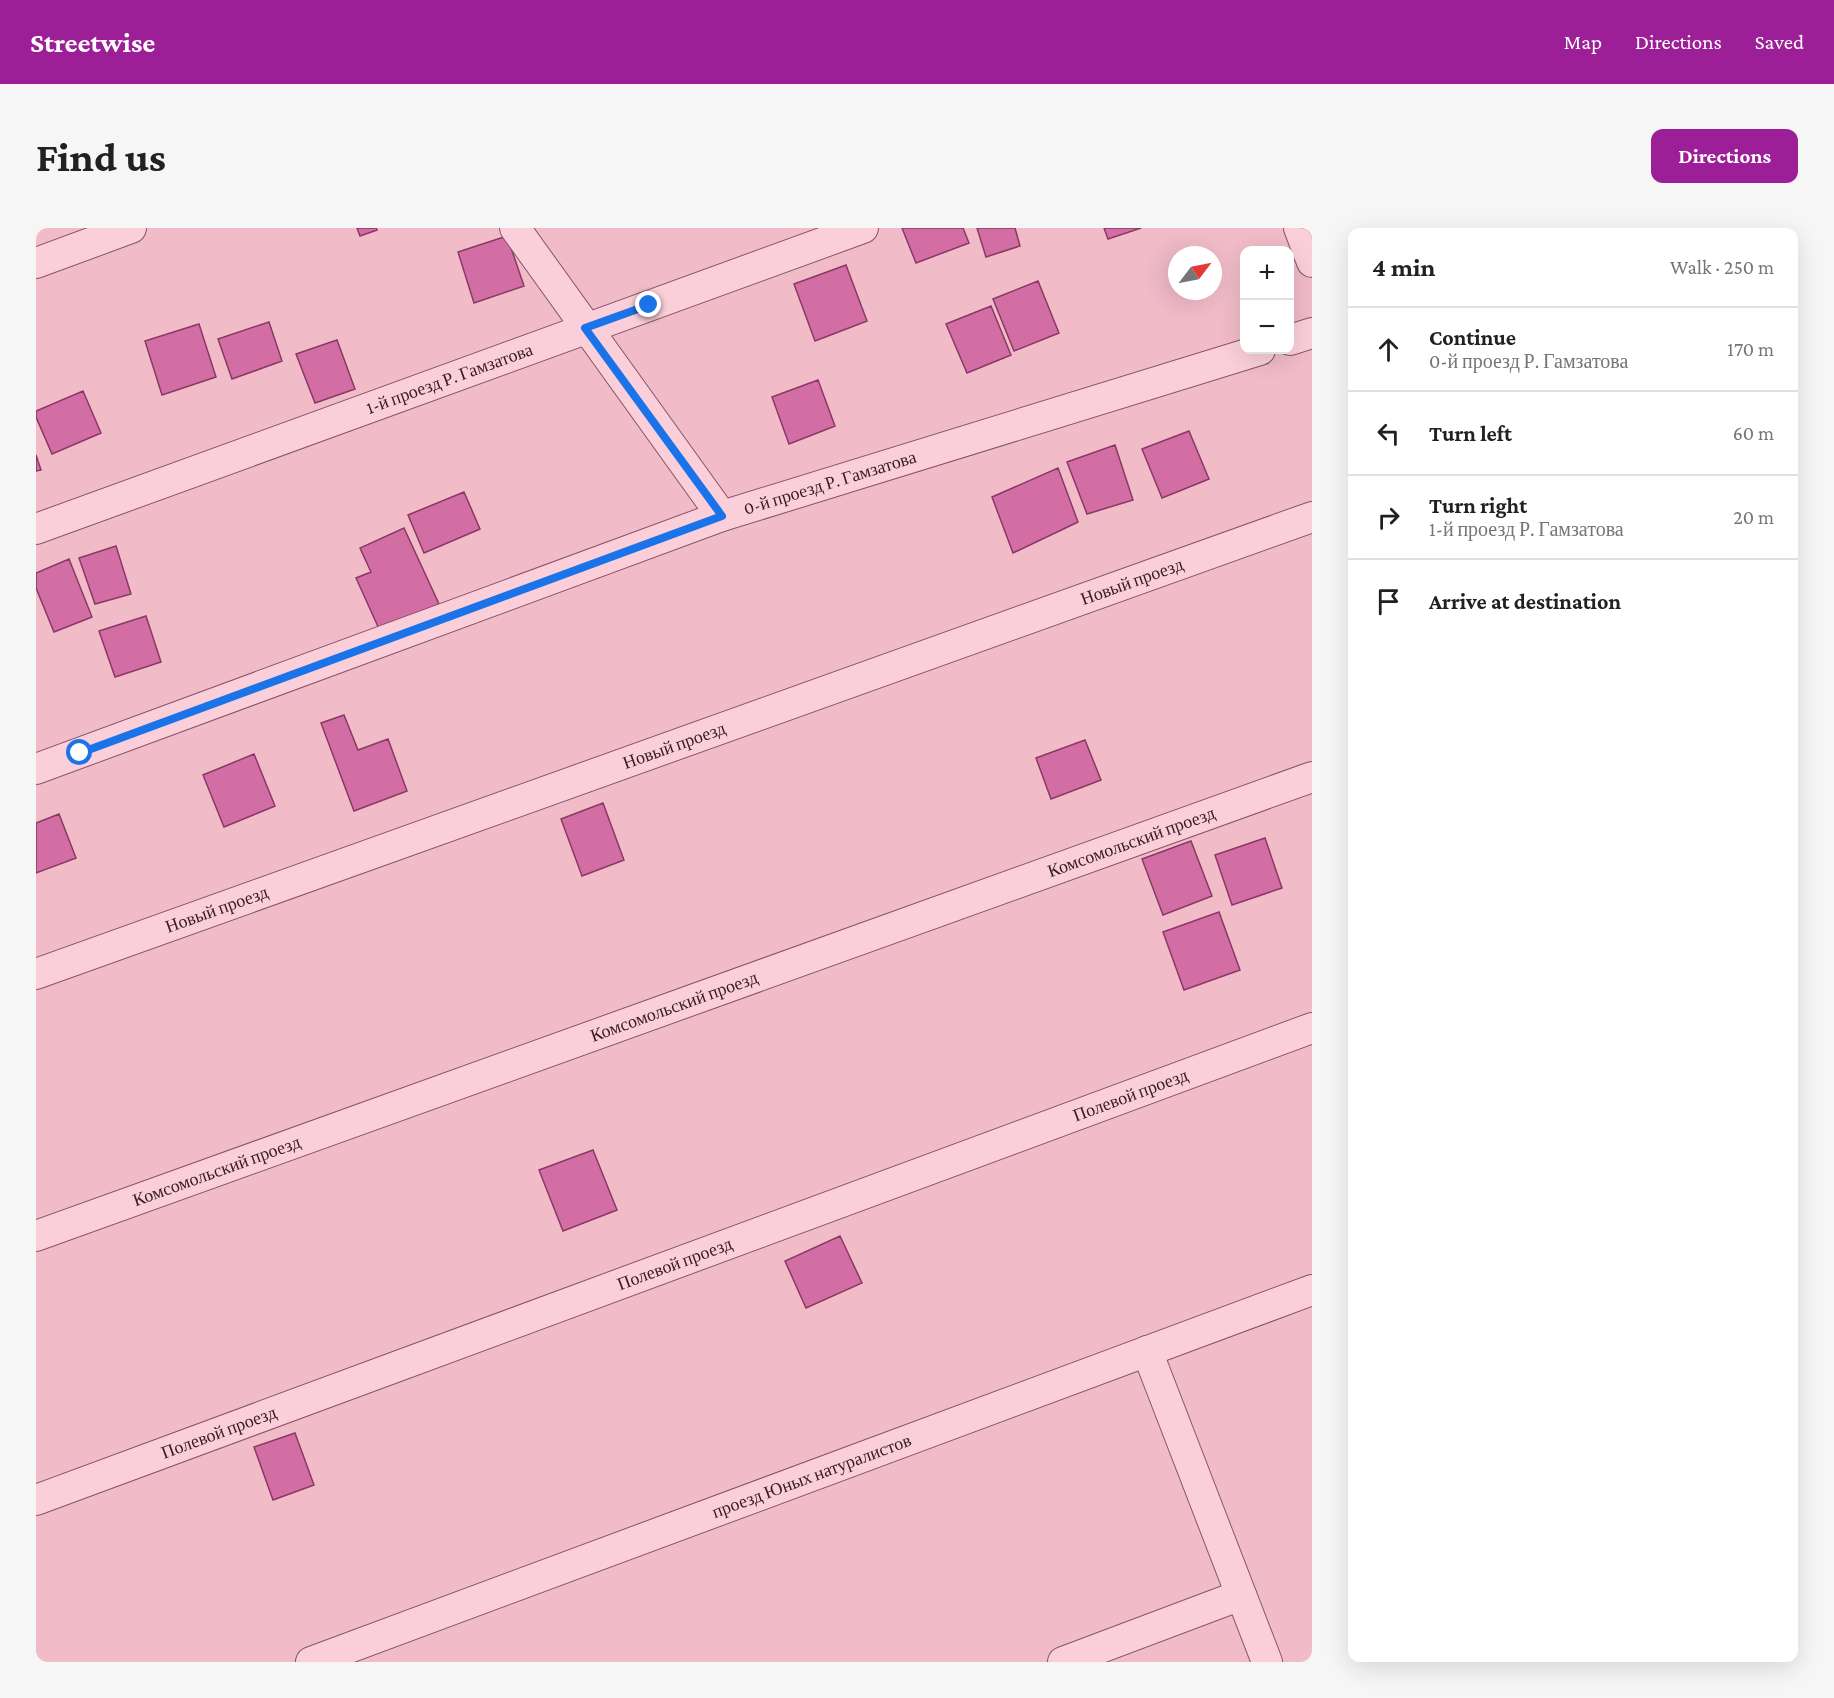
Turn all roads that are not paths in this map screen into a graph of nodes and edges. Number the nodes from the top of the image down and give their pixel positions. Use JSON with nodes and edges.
{"nodes":[{"id":1,"x":132,"y":228,"type":"edge"},
{"id":2,"x":515,"y":228,"type":"edge"},
{"id":3,"x":863,"y":228,"type":"edge"},
{"id":4,"x":1299,"y":228,"type":"edge"},
{"id":5,"x":1312,"y":262,"type":"edge"},
{"id":6,"x":36,"y":263,"type":"edge"},
{"id":7,"x":585,"y":328,"type":"junction"},
{"id":8,"x":1312,"y":333,"type":"edge"},
{"id":9,"x":1294,"y":339,"type":"edge"},
{"id":10,"x":1247,"y":354,"type":"edge"},
{"id":11,"x":722,"y":516,"type":"junction"},
{"id":12,"x":1312,"y":517,"type":"edge"},
{"id":13,"x":36,"y":529,"type":"edge"},
{"id":14,"x":36,"y":769,"type":"edge"},
{"id":15,"x":1312,"y":777,"type":"edge"},
{"id":16,"x":36,"y":974,"type":"edge"},
{"id":17,"x":1312,"y":1028,"type":"edge"},
{"id":18,"x":36,"y":1236,"type":"edge"},
{"id":19,"x":1312,"y":1290,"type":"edge"},
{"id":20,"x":1147,"y":1351,"type":"junction"},
{"id":21,"x":36,"y":1500,"type":"edge"},
{"id":22,"x":1241,"y":1595,"type":"junction"},
{"id":23,"x":311,"y":1662,"type":"edge"},
{"id":24,"x":1063,"y":1662,"type":"edge"},
{"id":25,"x":1267,"y":1662,"type":"edge"}],
"edges":[{"from":1,"to":6,"type":"street"},
{"from":2,"to":7,"type":"street"},
{"from":3,"to":7,"type":"street","name":"1-й проезд Р. Гамзатова"},
{"from":4,"to":5,"type":"street"},
{"from":7,"to":11,"type":"street"},
{"from":7,"to":13,"type":"street","name":"1-й проезд Р. Гамзатова"},
{"from":8,"to":9,"type":"street"},
{"from":10,"to":11,"type":"street","name":"0-й проезд Р. Гамзатова"},
{"from":11,"to":14,"type":"street","name":"0-й проезд Р. Гамзатова"},
{"from":12,"to":16,"type":"street","name":"Новый проезд"},
{"from":15,"to":18,"type":"street","name":"Комсомольский проезд"},
{"from":17,"to":21,"type":"street","name":"Полевой проезд"},
{"from":19,"to":20,"type":"street","name":"проезд Юных натуралистов"},
{"from":20,"to":22,"type":"street"},
{"from":20,"to":23,"type":"street","name":"проезд Юных натуралистов"},
{"from":22,"to":24,"type":"street"},
{"from":22,"to":25,"type":"street"}]}
